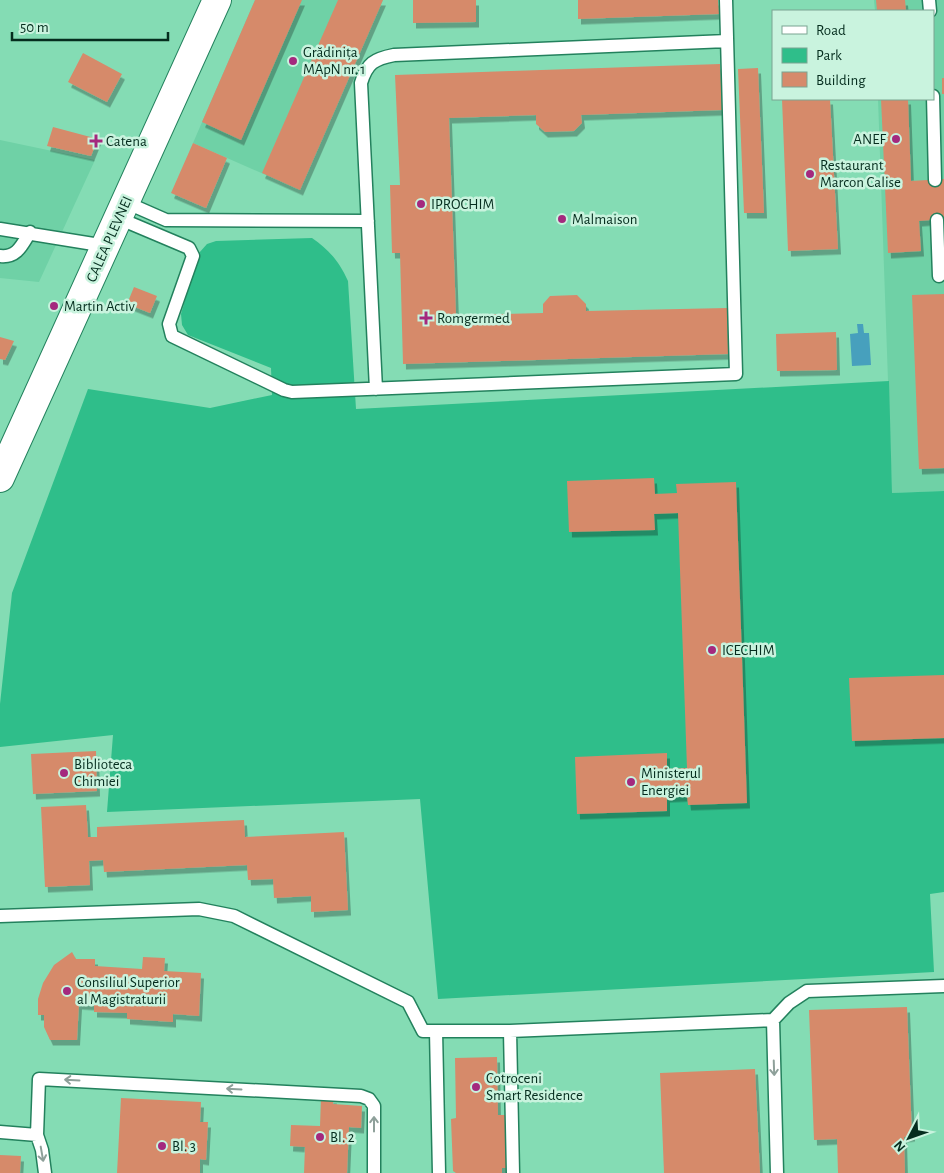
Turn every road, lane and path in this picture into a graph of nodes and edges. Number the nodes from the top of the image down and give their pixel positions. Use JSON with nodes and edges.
{"nodes":[{"id":1,"x":216,"y":0,"type":"edge"},
{"id":2,"x":726,"y":0,"type":"edge"},
{"id":3,"x":727,"y":40,"type":"junction"},
{"id":4,"x":933,"y":100,"type":"edge"},
{"id":5,"x":935,"y":180,"type":"dead end"},
{"id":6,"x":122,"y":210,"type":"junction"},
{"id":7,"x":937,"y":220,"type":"dead end"},
{"id":8,"x":368,"y":221,"type":"junction"},
{"id":9,"x":0,"y":229,"type":"edge"},
{"id":10,"x":30,"y":232,"type":"junction"},
{"id":11,"x":106,"y":246,"type":"junction"},
{"id":12,"x":0,"y":256,"type":"edge"},
{"id":13,"x":939,"y":276,"type":"dead end"},
{"id":14,"x":376,"y":390,"type":"junction"},
{"id":15,"x":0,"y":478,"type":"edge"},
{"id":16,"x":0,"y":916,"type":"edge"},
{"id":17,"x":944,"y":986,"type":"edge"},
{"id":18,"x":772,"y":1020,"type":"junction"},
{"id":19,"x":436,"y":1031,"type":"junction"},
{"id":20,"x":510,"y":1032,"type":"junction"},
{"id":21,"x":0,"y":1132,"type":"edge"},
{"id":22,"x":37,"y":1135,"type":"junction"},
{"id":23,"x":45,"y":1173,"type":"edge"},
{"id":24,"x":374,"y":1173,"type":"edge"},
{"id":25,"x":439,"y":1173,"type":"edge"},
{"id":26,"x":513,"y":1173,"type":"edge"},
{"id":27,"x":777,"y":1173,"type":"edge"}],
"edges":[{"from":1,"to":6,"type":"main road","name":"CALEA PLEVNEI"},
{"from":2,"to":3,"type":"lane"},
{"from":3,"to":8,"type":"lane"},
{"from":3,"to":14,"type":"lane"},
{"from":4,"to":5,"type":"lane"},
{"from":6,"to":8,"type":"lane"},
{"from":6,"to":11,"type":"main road","name":"CALEA PLEVNEI"},
{"from":6,"to":14,"type":"lane"},
{"from":7,"to":13,"type":"lane"},
{"from":8,"to":14,"type":"lane"},
{"from":9,"to":10,"type":"lane"},
{"from":10,"to":11,"type":"lane"},
{"from":10,"to":12,"type":"lane"},
{"from":11,"to":15,"type":"main road","name":"CALEA PLEVNEI"},
{"from":16,"to":19,"type":"lane"},
{"from":17,"to":18,"type":"lane"},
{"from":18,"to":20,"type":"lane"},
{"from":18,"to":27,"type":"lane","one_way":true},
{"from":19,"to":20,"type":"lane"},
{"from":19,"to":25,"type":"lane"},
{"from":20,"to":26,"type":"lane"},
{"from":21,"to":22,"type":"lane"},
{"from":22,"to":23,"type":"lane","one_way":true},
{"from":24,"to":22,"type":"lane","one_way":true}]}
